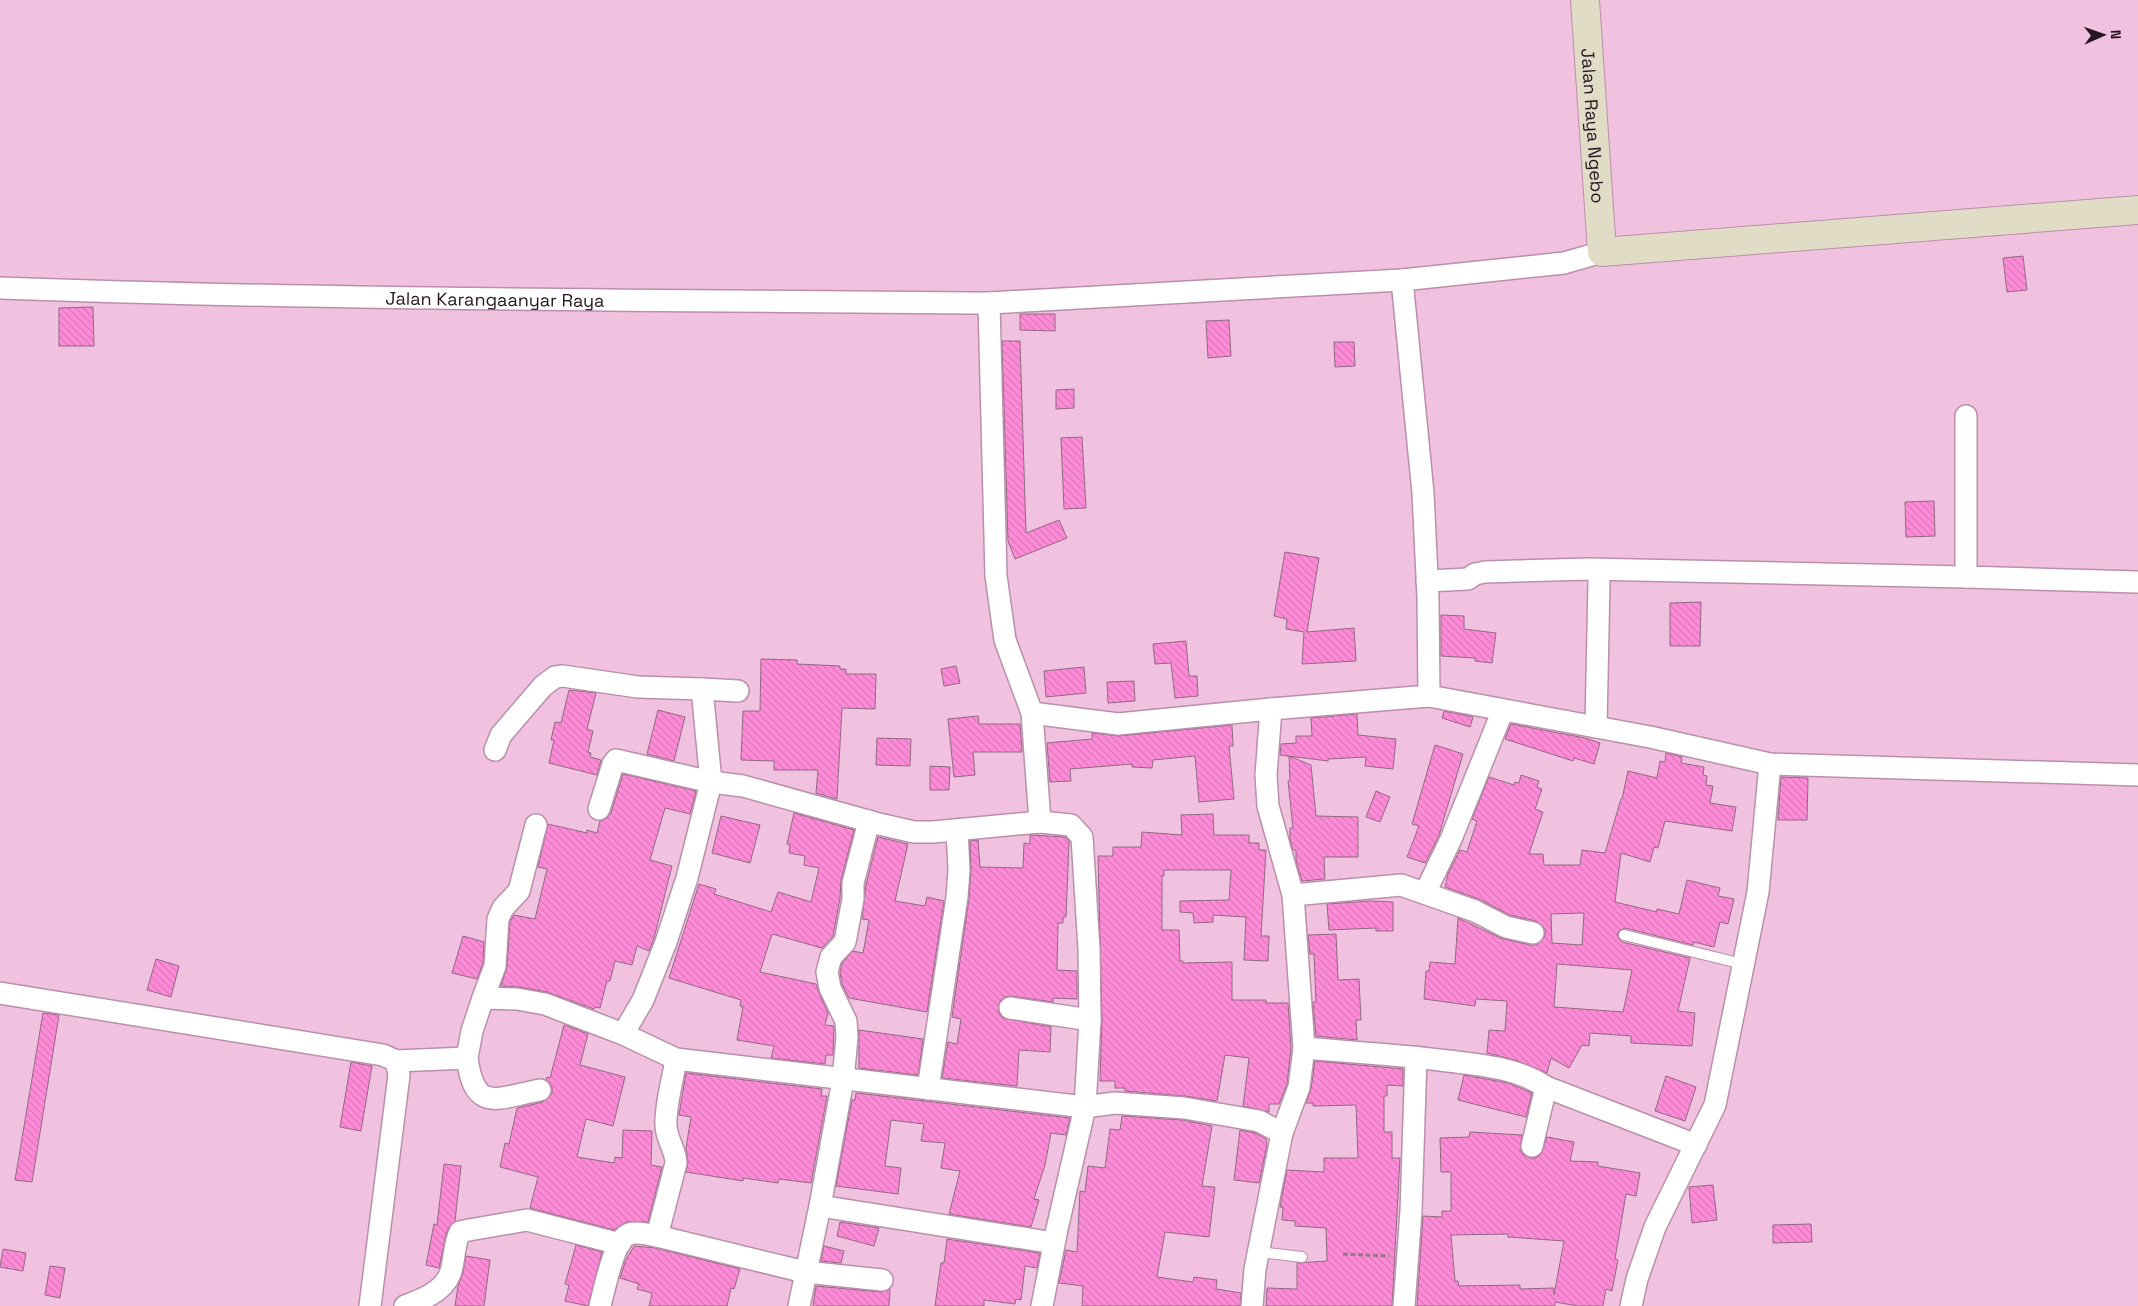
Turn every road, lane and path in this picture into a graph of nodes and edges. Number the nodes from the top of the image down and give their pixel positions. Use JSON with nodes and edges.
{"nodes":[{"id":1,"x":1585,"y":0,"type":"edge"},
{"id":2,"x":2138,"y":210,"type":"edge"},
{"id":3,"x":1602,"y":252,"type":"junction"},
{"id":4,"x":1402,"y":280,"type":"junction"},
{"id":5,"x":0,"y":288,"type":"edge"},
{"id":6,"x":989,"y":302,"type":"junction"},
{"id":7,"x":1966,"y":416,"type":"dead end"},
{"id":8,"x":1966,"y":576,"type":"junction"},
{"id":9,"x":1427,"y":581,"type":"junction"},
{"id":10,"x":1599,"y":582,"type":"dead end"},
{"id":11,"x":2138,"y":582,"type":"edge"},
{"id":12,"x":702,"y":689,"type":"junction"},
{"id":13,"x":738,"y":691,"type":"dead end"},
{"id":14,"x":1429,"y":696,"type":"junction"},
{"id":15,"x":1271,"y":710,"type":"junction"},
{"id":16,"x":1503,"y":710,"type":"junction"},
{"id":17,"x":1032,"y":712,"type":"junction"},
{"id":18,"x":1596,"y":727,"type":"junction"},
{"id":19,"x":495,"y":750,"type":"dead end"},
{"id":20,"x":1770,"y":764,"type":"junction"},
{"id":21,"x":2138,"y":775,"type":"edge"},
{"id":22,"x":711,"y":782,"type":"junction"},
{"id":23,"x":599,"y":809,"type":"dead end"},
{"id":24,"x":868,"y":821,"type":"junction"},
{"id":25,"x":1040,"y":822,"type":"junction"},
{"id":26,"x":536,"y":825,"type":"dead end"},
{"id":27,"x":957,"y":830,"type":"junction"},
{"id":28,"x":1425,"y":893,"type":"junction"},
{"id":29,"x":1293,"y":895,"type":"junction"},
{"id":30,"x":1533,"y":933,"type":"dead end"},
{"id":31,"x":1624,"y":935,"type":"dead end"},
{"id":32,"x":1743,"y":964,"type":"junction"},
{"id":33,"x":0,"y":993,"type":"edge"},
{"id":34,"x":483,"y":998,"type":"junction"},
{"id":35,"x":1010,"y":1008,"type":"dead end"},
{"id":36,"x":1090,"y":1020,"type":"junction"},
{"id":37,"x":623,"y":1034,"type":"junction"},
{"id":38,"x":1304,"y":1048,"type":"junction"},
{"id":39,"x":1416,"y":1057,"type":"junction"},
{"id":40,"x":466,"y":1058,"type":"junction"},
{"id":41,"x":676,"y":1059,"type":"junction"},
{"id":42,"x":396,"y":1061,"type":"junction"},
{"id":43,"x":843,"y":1080,"type":"junction"},
{"id":44,"x":1546,"y":1087,"type":"junction"},
{"id":45,"x":928,"y":1089,"type":"junction"},
{"id":46,"x":540,"y":1090,"type":"dead end"},
{"id":47,"x":1085,"y":1108,"type":"junction"},
{"id":48,"x":1282,"y":1133,"type":"junction"},
{"id":49,"x":1696,"y":1145,"type":"junction"},
{"id":50,"x":1532,"y":1146,"type":"dead end"},
{"id":51,"x":820,"y":1206,"type":"junction"},
{"id":52,"x":657,"y":1236,"type":"junction"},
{"id":53,"x":1054,"y":1243,"type":"junction"},
{"id":54,"x":620,"y":1244,"type":"junction"},
{"id":55,"x":1259,"y":1252,"type":"junction"},
{"id":56,"x":1343,"y":1254,"type":"dead end"},
{"id":57,"x":1302,"y":1257,"type":"dead end"},
{"id":58,"x":1408,"y":1257,"type":"junction"},
{"id":59,"x":805,"y":1272,"type":"junction"},
{"id":60,"x":882,"y":1280,"type":"dead end"},
{"id":61,"x":370,"y":1306,"type":"edge"},
{"id":62,"x":405,"y":1306,"type":"edge"},
{"id":63,"x":600,"y":1306,"type":"edge"},
{"id":64,"x":799,"y":1306,"type":"edge"},
{"id":65,"x":1042,"y":1306,"type":"edge"},
{"id":66,"x":1252,"y":1306,"type":"edge"},
{"id":67,"x":1404,"y":1306,"type":"edge"},
{"id":68,"x":1632,"y":1306,"type":"edge"}],
"edges":[{"from":1,"to":3,"type":"street","name":"Jalan Raya Ngebo"},
{"from":2,"to":3,"type":"street"},
{"from":3,"to":4,"type":"street","name":"Jalan Karangaanyar Raya"},
{"from":4,"to":6,"type":"street","name":"Jalan Karangaanyar Raya"},
{"from":4,"to":9,"type":"street"},
{"from":5,"to":6,"type":"street","name":"Jalan Karangaanyar Raya"},
{"from":6,"to":17,"type":"street"},
{"from":7,"to":8,"type":"street"},
{"from":8,"to":9,"type":"street"},
{"from":8,"to":11,"type":"street"},
{"from":9,"to":14,"type":"street"},
{"from":10,"to":18,"type":"street"},
{"from":12,"to":13,"type":"street"},
{"from":12,"to":19,"type":"street"},
{"from":12,"to":22,"type":"street"},
{"from":14,"to":15,"type":"street"},
{"from":14,"to":16,"type":"street"},
{"from":15,"to":17,"type":"street"},
{"from":15,"to":29,"type":"street"},
{"from":16,"to":18,"type":"street"},
{"from":16,"to":28,"type":"street"},
{"from":17,"to":25,"type":"street"},
{"from":18,"to":20,"type":"street"},
{"from":20,"to":21,"type":"street"},
{"from":20,"to":32,"type":"street"},
{"from":22,"to":23,"type":"street"},
{"from":22,"to":24,"type":"street"},
{"from":22,"to":37,"type":"street"},
{"from":24,"to":27,"type":"street"},
{"from":24,"to":43,"type":"street"},
{"from":25,"to":27,"type":"street"},
{"from":25,"to":36,"type":"street"},
{"from":26,"to":34,"type":"street"},
{"from":27,"to":45,"type":"street"},
{"from":28,"to":29,"type":"street"},
{"from":28,"to":30,"type":"street"},
{"from":29,"to":38,"type":"street"},
{"from":31,"to":32,"type":"lane"},
{"from":32,"to":49,"type":"street"},
{"from":33,"to":42,"type":"street"},
{"from":34,"to":37,"type":"street"},
{"from":34,"to":40,"type":"street"},
{"from":35,"to":36,"type":"street"},
{"from":36,"to":47,"type":"street"},
{"from":37,"to":41,"type":"street"},
{"from":38,"to":39,"type":"street"},
{"from":38,"to":48,"type":"street"},
{"from":39,"to":44,"type":"street"},
{"from":39,"to":58,"type":"street"},
{"from":40,"to":42,"type":"street"},
{"from":40,"to":46,"type":"street"},
{"from":41,"to":43,"type":"street"},
{"from":41,"to":52,"type":"street"},
{"from":42,"to":61,"type":"street"},
{"from":43,"to":45,"type":"street"},
{"from":43,"to":51,"type":"street"},
{"from":44,"to":49,"type":"street"},
{"from":44,"to":50,"type":"street"},
{"from":45,"to":47,"type":"street"},
{"from":47,"to":48,"type":"street"},
{"from":47,"to":53,"type":"street"},
{"from":48,"to":55,"type":"street"},
{"from":49,"to":68,"type":"street"},
{"from":51,"to":53,"type":"street"},
{"from":51,"to":59,"type":"street"},
{"from":52,"to":54,"type":"street"},
{"from":52,"to":59,"type":"street"},
{"from":53,"to":65,"type":"street"},
{"from":54,"to":62,"type":"street"},
{"from":54,"to":63,"type":"street"},
{"from":55,"to":57,"type":"lane"},
{"from":55,"to":66,"type":"street"},
{"from":56,"to":58,"type":"path"},
{"from":58,"to":67,"type":"street"},
{"from":59,"to":60,"type":"street"},
{"from":59,"to":64,"type":"street"}]}
